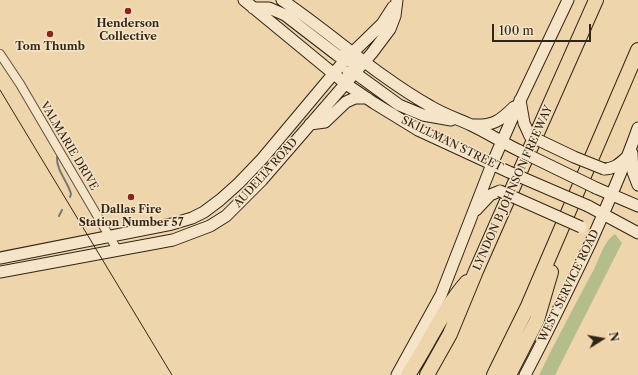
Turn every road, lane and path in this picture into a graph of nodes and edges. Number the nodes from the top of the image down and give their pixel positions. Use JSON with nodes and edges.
{"nodes":[{"id":1,"x":244,"y":0,"type":"edge"},
{"id":2,"x":282,"y":0,"type":"edge"},
{"id":3,"x":397,"y":0,"type":"edge"},
{"id":4,"x":568,"y":0,"type":"edge"},
{"id":5,"x":596,"y":0,"type":"edge"},
{"id":6,"x":253,"y":8,"type":"junction"},
{"id":7,"x":638,"y":50,"type":"edge"},
{"id":8,"x":0,"y":54,"type":"edge"},
{"id":9,"x":349,"y":56,"type":"junction"},
{"id":10,"x":365,"y":62,"type":"junction"},
{"id":11,"x":355,"y":73,"type":"junction"},
{"id":12,"x":333,"y":74,"type":"junction"},
{"id":13,"x":346,"y":84,"type":"junction"},
{"id":14,"x":367,"y":98,"type":"junction"},
{"id":15,"x":519,"y":101,"type":"junction"},
{"id":16,"x":458,"y":120,"type":"junction"},
{"id":17,"x":310,"y":124,"type":"junction"},
{"id":18,"x":469,"y":124,"type":"junction"},
{"id":19,"x":638,"y":128,"type":"edge"},
{"id":20,"x":502,"y":142,"type":"junction"},
{"id":21,"x":632,"y":145,"type":"junction"},
{"id":22,"x":628,"y":156,"type":"junction"},
{"id":23,"x":492,"y":164,"type":"junction"},
{"id":24,"x":638,"y":185,"type":"edge"},
{"id":25,"x":612,"y":196,"type":"junction"},
{"id":26,"x":638,"y":206,"type":"edge"},
{"id":27,"x":472,"y":214,"type":"junction"},
{"id":28,"x":604,"y":214,"type":"junction"},
{"id":29,"x":567,"y":217,"type":"junction"},
{"id":30,"x":637,"y":232,"type":"edge"},
{"id":31,"x":110,"y":236,"type":"junction"},
{"id":32,"x":58,"y":246,"type":"junction"},
{"id":33,"x":118,"y":251,"type":"junction"},
{"id":34,"x":585,"y":254,"type":"junction"},
{"id":35,"x":0,"y":258,"type":"edge"},
{"id":36,"x":60,"y":262,"type":"junction"},
{"id":37,"x":476,"y":271,"type":"junction"},
{"id":38,"x":0,"y":272,"type":"edge"},
{"id":39,"x":397,"y":375,"type":"edge"},
{"id":40,"x":408,"y":375,"type":"edge"},
{"id":41,"x":427,"y":375,"type":"edge"},
{"id":42,"x":494,"y":375,"type":"edge"},
{"id":43,"x":509,"y":375,"type":"edge"},
{"id":44,"x":525,"y":375,"type":"edge"}],
"edges":[{"from":1,"to":6,"type":"main road","name":"SKILLMAN STREET"},
{"from":2,"to":9,"type":"main road"},
{"from":3,"to":9,"type":"main road","name":"AUDELIA ROAD"},
{"from":3,"to":10,"type":"main road","name":"AUDELIA ROAD"},
{"from":4,"to":15,"type":"main road"},
{"from":5,"to":37,"type":"highway","name":"LYNDON B JOHNSON FREEWAY"},
{"from":6,"to":9,"type":"main road"},
{"from":6,"to":12,"type":"main road","name":"SKILLMAN STREET"},
{"from":7,"to":29,"type":"highway"},
{"from":8,"to":31,"type":"street","name":"VALMARIE DRIVE"},
{"from":9,"to":10,"type":"main road"},
{"from":9,"to":12,"type":"main road","name":"AUDELIA ROAD"},
{"from":10,"to":11,"type":"main road","name":"AUDELIA ROAD"},
{"from":10,"to":16,"type":"main road"},
{"from":11,"to":12,"type":"main road"},
{"from":11,"to":13,"type":"main road","name":"AUDELIA ROAD"},
{"from":11,"to":16,"type":"main road"},
{"from":12,"to":13,"type":"main road","name":"SKILLMAN STREET"},
{"from":12,"to":31,"type":"main road","name":"AUDELIA ROAD"},
{"from":13,"to":14,"type":"main road","name":"SKILLMAN STREET"},
{"from":13,"to":17,"type":"main road","name":"AUDELIA ROAD"},
{"from":14,"to":17,"type":"main road"},
{"from":14,"to":23,"type":"main road","name":"SKILLMAN STREET"},
{"from":15,"to":18,"type":"main road"},
{"from":15,"to":20,"type":"main road"},
{"from":15,"to":22,"type":"main road","bridge":true},
{"from":16,"to":18,"type":"main road"},
{"from":17,"to":33,"type":"main road","name":"AUDELIA ROAD"},
{"from":18,"to":20,"type":"main road"},
{"from":19,"to":21,"type":"main road","name":"WEST SERVICE ROAD"},
{"from":20,"to":23,"type":"main road"},
{"from":20,"to":25,"type":"main road","bridge":true},
{"from":21,"to":22,"type":"main road","name":"WEST SERVICE ROAD"},
{"from":21,"to":24,"type":"main road"},
{"from":22,"to":25,"type":"main road","name":"WEST SERVICE ROAD"},
{"from":23,"to":27,"type":"main road"},
{"from":23,"to":28,"type":"main road","name":"SKILLMAN STREET","bridge":true},
{"from":25,"to":26,"type":"main road"},
{"from":25,"to":28,"type":"main road","name":"WEST SERVICE ROAD"},
{"from":27,"to":34,"type":"main road","bridge":true},
{"from":27,"to":39,"type":"main road"},
{"from":28,"to":30,"type":"main road","name":"SKILLMAN STREET"},
{"from":28,"to":34,"type":"main road","name":"WEST SERVICE ROAD"},
{"from":29,"to":42,"type":"highway"},
{"from":29,"to":43,"type":"highway"},
{"from":31,"to":32,"type":"main road","name":"AUDELIA ROAD"},
{"from":31,"to":33,"type":"street","name":"VALMARIE DRIVE"},
{"from":32,"to":35,"type":"main road","name":"AUDELIA ROAD"},
{"from":32,"to":36,"type":"main road"},
{"from":33,"to":36,"type":"main road","name":"AUDELIA ROAD"},
{"from":34,"to":44,"type":"main road","name":"WEST SERVICE ROAD"},
{"from":36,"to":38,"type":"main road","name":"AUDELIA ROAD"},
{"from":37,"to":40,"type":"highway"},
{"from":37,"to":41,"type":"highway","name":"LYNDON B JOHNSON FREEWAY"}]}
